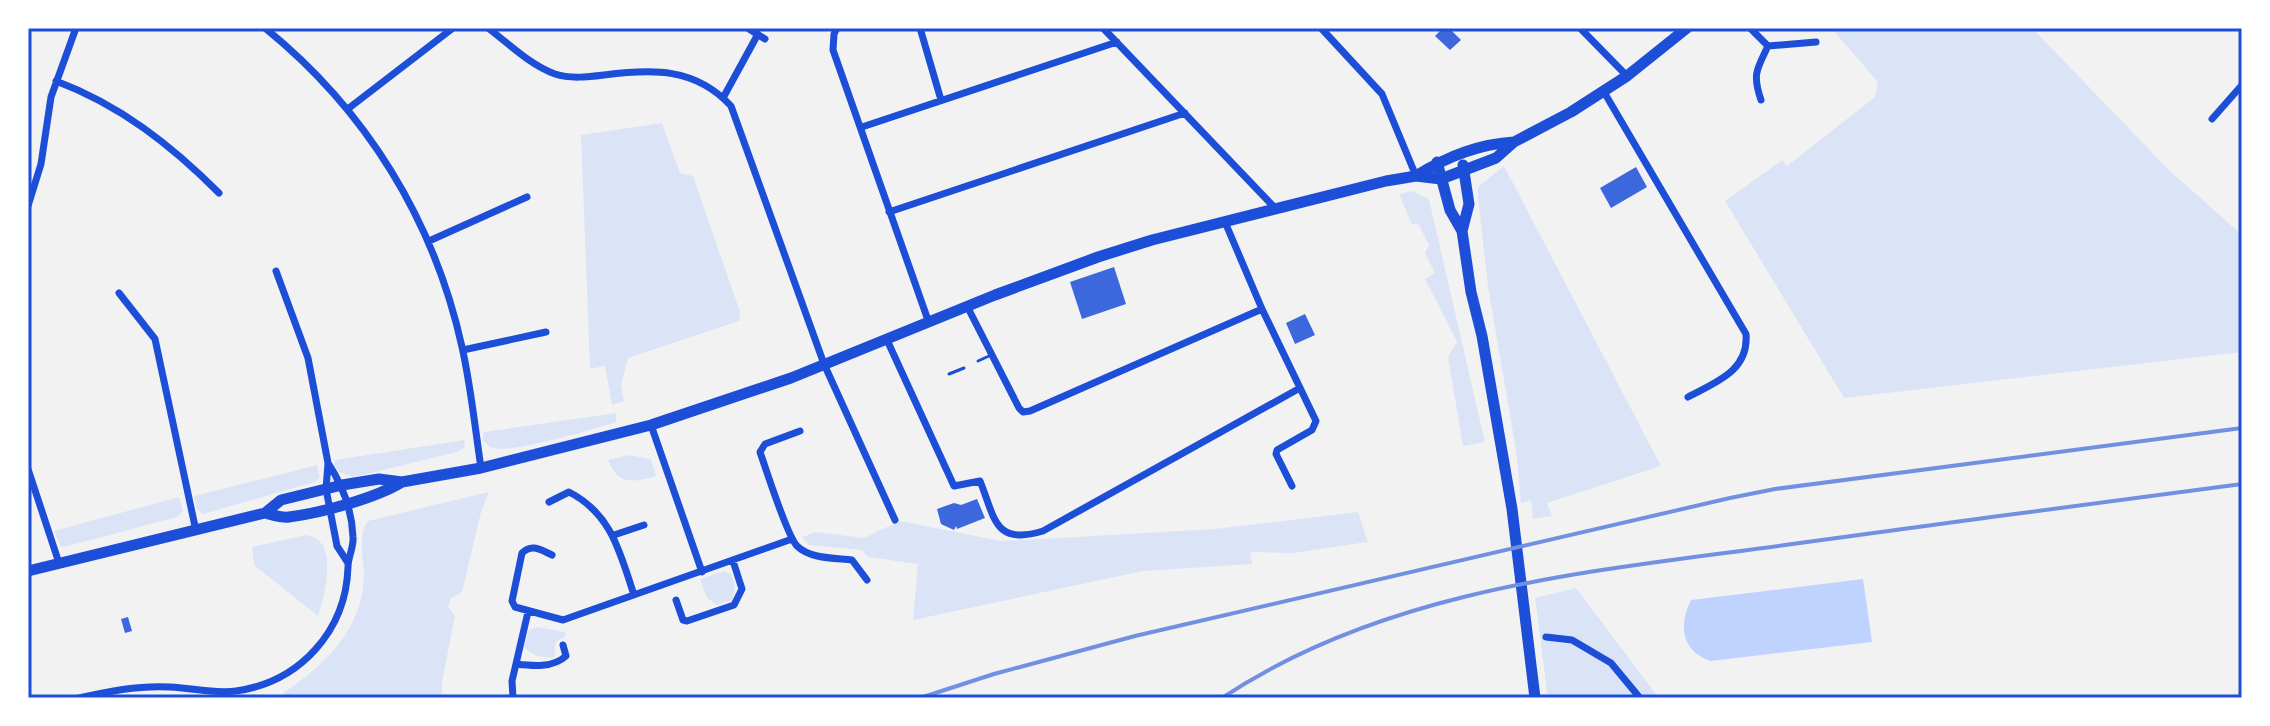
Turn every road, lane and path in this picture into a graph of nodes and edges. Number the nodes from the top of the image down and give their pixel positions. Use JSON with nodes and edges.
{"nodes":[{"id":1,"x":76,"y":28,"type":"edge"},
{"id":2,"x":265,"y":28,"type":"edge"},
{"id":3,"x":453,"y":28,"type":"edge"},
{"id":4,"x":488,"y":28,"type":"edge"},
{"id":5,"x":837,"y":28,"type":"edge"},
{"id":6,"x":920,"y":28,"type":"edge"},
{"id":7,"x":1103,"y":28,"type":"edge"},
{"id":8,"x":1321,"y":28,"type":"edge"},
{"id":9,"x":1580,"y":28,"type":"edge"},
{"id":10,"x":1687,"y":28,"type":"edge"},
{"id":11,"x":1750,"y":28,"type":"edge"},
{"id":12,"x":749,"y":29,"type":"edge"},
{"id":13,"x":1117,"y":42,"type":"junction"},
{"id":14,"x":1816,"y":42,"type":"dead end"},
{"id":15,"x":1768,"y":46,"type":"junction"},
{"id":16,"x":1627,"y":76,"type":"junction"},
{"id":17,"x":56,"y":81,"type":"junction"},
{"id":18,"x":2242,"y":85,"type":"edge"},
{"id":19,"x":1604,"y":92,"type":"junction"},
{"id":20,"x":723,"y":98,"type":"junction"},
{"id":21,"x":941,"y":100,"type":"junction"},
{"id":22,"x":1761,"y":100,"type":"dead end"},
{"id":23,"x":349,"y":108,"type":"junction"},
{"id":24,"x":1185,"y":113,"type":"junction"},
{"id":25,"x":2212,"y":119,"type":"dead end"},
{"id":26,"x":862,"y":127,"type":"junction"},
{"id":27,"x":1514,"y":142,"type":"junction"},
{"id":28,"x":1460,"y":154,"type":"junction"},
{"id":29,"x":1437,"y":162,"type":"junction"},
{"id":30,"x":1465,"y":171,"type":"junction"},
{"id":31,"x":1416,"y":176,"type":"junction"},
{"id":32,"x":1441,"y":179,"type":"junction"},
{"id":33,"x":219,"y":193,"type":"dead end"},
{"id":34,"x":527,"y":197,"type":"dead end"},
{"id":35,"x":28,"y":206,"type":"edge"},
{"id":36,"x":1276,"y":209,"type":"junction"},
{"id":37,"x":889,"y":212,"type":"junction"},
{"id":38,"x":1225,"y":222,"type":"junction"},
{"id":39,"x":1462,"y":231,"type":"junction"},
{"id":40,"x":429,"y":241,"type":"junction"},
{"id":41,"x":276,"y":271,"type":"dead end"},
{"id":42,"x":119,"y":293,"type":"dead end"},
{"id":43,"x":967,"y":306,"type":"junction"},
{"id":44,"x":1262,"y":309,"type":"junction"},
{"id":45,"x":929,"y":323,"type":"junction"},
{"id":46,"x":546,"y":332,"type":"dead end"},
{"id":47,"x":887,"y":340,"type":"junction"},
{"id":48,"x":463,"y":350,"type":"junction"},
{"id":49,"x":991,"y":355,"type":"junction"},
{"id":50,"x":978,"y":361,"type":"dead end"},
{"id":51,"x":824,"y":364,"type":"junction"},
{"id":52,"x":964,"y":368,"type":"dead end"},
{"id":53,"x":949,"y":374,"type":"dead end"},
{"id":54,"x":1300,"y":388,"type":"junction"},
{"id":55,"x":1688,"y":397,"type":"dead end"},
{"id":56,"x":651,"y":425,"type":"junction"},
{"id":57,"x":800,"y":431,"type":"dead end"},
{"id":58,"x":328,"y":463,"type":"junction"},
{"id":59,"x":481,"y":468,"type":"junction"},
{"id":60,"x":28,"y":469,"type":"edge"},
{"id":61,"x":402,"y":482,"type":"junction"},
{"id":62,"x":342,"y":485,"type":"junction"},
{"id":63,"x":1292,"y":486,"type":"dead end"},
{"id":64,"x":326,"y":489,"type":"junction"},
{"id":65,"x":347,"y":502,"type":"junction"},
{"id":66,"x":549,"y":502,"type":"dead end"},
{"id":67,"x":330,"y":507,"type":"junction"},
{"id":68,"x":265,"y":513,"type":"junction"},
{"id":69,"x":895,"y":520,"type":"dead end"},
{"id":70,"x":644,"y":525,"type":"dead end"},
{"id":71,"x":196,"y":531,"type":"junction"},
{"id":72,"x":614,"y":535,"type":"junction"},
{"id":73,"x":792,"y":539,"type":"junction"},
{"id":74,"x":552,"y":555,"type":"dead end"},
{"id":75,"x":733,"y":561,"type":"junction"},
{"id":76,"x":59,"y":563,"type":"junction"},
{"id":77,"x":348,"y":563,"type":"junction"},
{"id":78,"x":28,"y":571,"type":"edge"},
{"id":79,"x":702,"y":572,"type":"junction"},
{"id":80,"x":867,"y":580,"type":"dead end"},
{"id":81,"x":634,"y":595,"type":"junction"},
{"id":82,"x":676,"y":600,"type":"dead end"},
{"id":83,"x":528,"y":612,"type":"junction"},
{"id":84,"x":1546,"y":637,"type":"dead end"},
{"id":85,"x":563,"y":645,"type":"dead end"},
{"id":86,"x":516,"y":664,"type":"junction"},
{"id":87,"x":79,"y":698,"type":"edge"},
{"id":88,"x":513,"y":698,"type":"edge"},
{"id":89,"x":1535,"y":698,"type":"edge"},
{"id":90,"x":1640,"y":698,"type":"edge"}],
"edges":[{"from":1,"to":17,"type":"street"},
{"from":2,"to":23,"type":"street"},
{"from":3,"to":23,"type":"street"},
{"from":4,"to":20,"type":"street"},
{"from":5,"to":26,"type":"street"},
{"from":6,"to":21,"type":"street"},
{"from":7,"to":13,"type":"street"},
{"from":8,"to":31,"type":"street"},
{"from":9,"to":16,"type":"street"},
{"from":10,"to":16,"type":"main road"},
{"from":11,"to":15,"type":"street"},
{"from":12,"to":20,"type":"street"},
{"from":13,"to":21,"type":"street"},
{"from":13,"to":24,"type":"street"},
{"from":14,"to":15,"type":"street"},
{"from":15,"to":22,"type":"street"},
{"from":16,"to":19,"type":"main road"},
{"from":17,"to":33,"type":"street"},
{"from":17,"to":35,"type":"street"},
{"from":18,"to":25,"type":"street"},
{"from":19,"to":27,"type":"main road"},
{"from":19,"to":55,"type":"street"},
{"from":20,"to":51,"type":"street"},
{"from":21,"to":26,"type":"street"},
{"from":23,"to":40,"type":"street"},
{"from":24,"to":36,"type":"street"},
{"from":24,"to":37,"type":"street"},
{"from":26,"to":37,"type":"street"},
{"from":27,"to":28,"type":"main road"},
{"from":27,"to":30,"type":"main road"},
{"from":28,"to":29,"type":"main road"},
{"from":28,"to":30,"type":"main road"},
{"from":29,"to":31,"type":"main road"},
{"from":29,"to":32,"type":"main road"},
{"from":30,"to":32,"type":"main road"},
{"from":30,"to":39,"type":"main road"},
{"from":31,"to":32,"type":"main road"},
{"from":31,"to":36,"type":"main road"},
{"from":32,"to":39,"type":"main road"},
{"from":34,"to":40,"type":"street"},
{"from":36,"to":38,"type":"main road"},
{"from":37,"to":45,"type":"street"},
{"from":38,"to":43,"type":"main road"},
{"from":38,"to":44,"type":"street"},
{"from":39,"to":89,"type":"main road"},
{"from":40,"to":48,"type":"street"},
{"from":41,"to":58,"type":"street"},
{"from":42,"to":71,"type":"street"},
{"from":43,"to":45,"type":"main road"},
{"from":43,"to":49,"type":"street"},
{"from":44,"to":49,"type":"street"},
{"from":44,"to":54,"type":"street"},
{"from":45,"to":47,"type":"main road"},
{"from":46,"to":48,"type":"street"},
{"from":47,"to":51,"type":"main road"},
{"from":47,"to":54,"type":"street"},
{"from":48,"to":59,"type":"street"},
{"from":49,"to":50,"type":"lane"},
{"from":51,"to":56,"type":"main road"},
{"from":51,"to":69,"type":"street"},
{"from":52,"to":53,"type":"lane"},
{"from":54,"to":63,"type":"street"},
{"from":56,"to":59,"type":"main road"},
{"from":56,"to":79,"type":"street"},
{"from":57,"to":73,"type":"street"},
{"from":58,"to":62,"type":"street"},
{"from":58,"to":64,"type":"street"},
{"from":59,"to":61,"type":"main road"},
{"from":60,"to":76,"type":"street"},
{"from":61,"to":62,"type":"main road"},
{"from":61,"to":65,"type":"main road"},
{"from":62,"to":64,"type":"main road"},
{"from":62,"to":65,"type":"street"},
{"from":64,"to":67,"type":"street"},
{"from":64,"to":68,"type":"main road"},
{"from":65,"to":67,"type":"main road"},
{"from":65,"to":77,"type":"street"},
{"from":66,"to":72,"type":"street"},
{"from":67,"to":68,"type":"main road"},
{"from":67,"to":77,"type":"street"},
{"from":68,"to":71,"type":"main road"},
{"from":70,"to":72,"type":"street"},
{"from":71,"to":76,"type":"main road"},
{"from":72,"to":81,"type":"street"},
{"from":73,"to":75,"type":"street"},
{"from":73,"to":80,"type":"street"},
{"from":74,"to":83,"type":"street"},
{"from":75,"to":79,"type":"street"},
{"from":75,"to":82,"type":"street"},
{"from":76,"to":78,"type":"main road"},
{"from":77,"to":87,"type":"street"},
{"from":79,"to":81,"type":"street"},
{"from":81,"to":83,"type":"street"},
{"from":83,"to":86,"type":"street"},
{"from":84,"to":90,"type":"street"},
{"from":85,"to":86,"type":"street"},
{"from":86,"to":88,"type":"street"}]}
